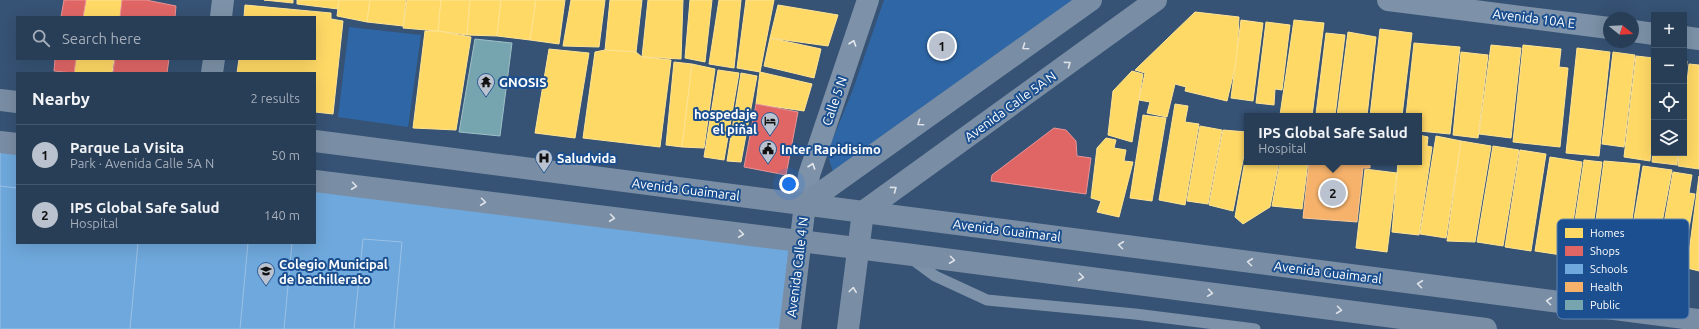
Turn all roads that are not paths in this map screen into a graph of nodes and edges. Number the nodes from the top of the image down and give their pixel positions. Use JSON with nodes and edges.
{"nodes":[{"id":1,"x":223,"y":0,"type":"edge"},
{"id":2,"x":868,"y":0,"type":"edge"},
{"id":3,"x":1091,"y":0,"type":"edge"},
{"id":4,"x":1156,"y":0,"type":"edge"},
{"id":5,"x":1388,"y":0,"type":"edge"},
{"id":6,"x":221,"y":16,"type":"edge"},
{"id":7,"x":1603,"y":27,"type":"edge"},
{"id":8,"x":1639,"y":32,"type":"edge"},
{"id":9,"x":1651,"y":34,"type":"edge"},
{"id":10,"x":1687,"y":37,"type":"edge"},
{"id":11,"x":1699,"y":39,"type":"edge"},
{"id":12,"x":214,"y":60,"type":"edge"},
{"id":13,"x":212,"y":72,"type":"edge"},
{"id":14,"x":0,"y":100,"type":"edge"},
{"id":15,"x":16,"y":102,"type":"edge"},
{"id":16,"x":316,"y":140,"type":"edge"},
{"id":17,"x":0,"y":142,"type":"edge"},
{"id":18,"x":16,"y":144,"type":"edge"},
{"id":19,"x":316,"y":181,"type":"edge"},
{"id":20,"x":805,"y":204,"type":"junction"},
{"id":21,"x":863,"y":212,"type":"junction"},
{"id":22,"x":800,"y":241,"type":"junction"},
{"id":23,"x":858,"y":248,"type":"junction"},
{"id":24,"x":905,"y":254,"type":"junction"},
{"id":25,"x":1557,"y":302,"type":"edge"},
{"id":26,"x":1689,"y":319,"type":"edge"},
{"id":27,"x":1699,"y":320,"type":"edge"},
{"id":28,"x":790,"y":329,"type":"edge"},
{"id":29,"x":848,"y":329,"type":"edge"},
{"id":30,"x":1255,"y":329,"type":"edge"},
{"id":31,"x":1486,"y":329,"type":"edge"}],
"edges":[{"from":1,"to":6,"type":"street"},
{"from":20,"to":2,"type":"street","name":"Calle 5 N","one_way":true},
{"from":3,"to":20,"type":"street","one_way":true},
{"from":21,"to":4,"type":"street","name":"Avenida Calle 5A N","one_way":true},
{"from":5,"to":7,"type":"street","name":"Avenida 10A E"},
{"from":8,"to":9,"type":"street"},
{"from":10,"to":11,"type":"street"},
{"from":12,"to":13,"type":"street"},
{"from":14,"to":15,"type":"street"},
{"from":16,"to":20,"type":"street","name":"Avenida Guaimaral"},
{"from":17,"to":18,"type":"street"},
{"from":19,"to":22,"type":"street","one_way":true},
{"from":20,"to":21,"type":"street","name":"Avenida Guaimaral"},
{"from":20,"to":22,"type":"street","name":"Avenida Calle 4 N"},
{"from":21,"to":23,"type":"street"},
{"from":25,"to":21,"type":"street","name":"Avenida Guaimaral","one_way":true},
{"from":22,"to":23,"type":"street"},
{"from":22,"to":28,"type":"street","name":"Avenida Calle 4 N"},
{"from":23,"to":24,"type":"street"},
{"from":29,"to":23,"type":"street","one_way":true},
{"from":24,"to":30,"type":"lane"},
{"from":24,"to":31,"type":"street","one_way":true},
{"from":27,"to":26,"type":"street","name":"Avenida Guaimaral","one_way":true}]}
